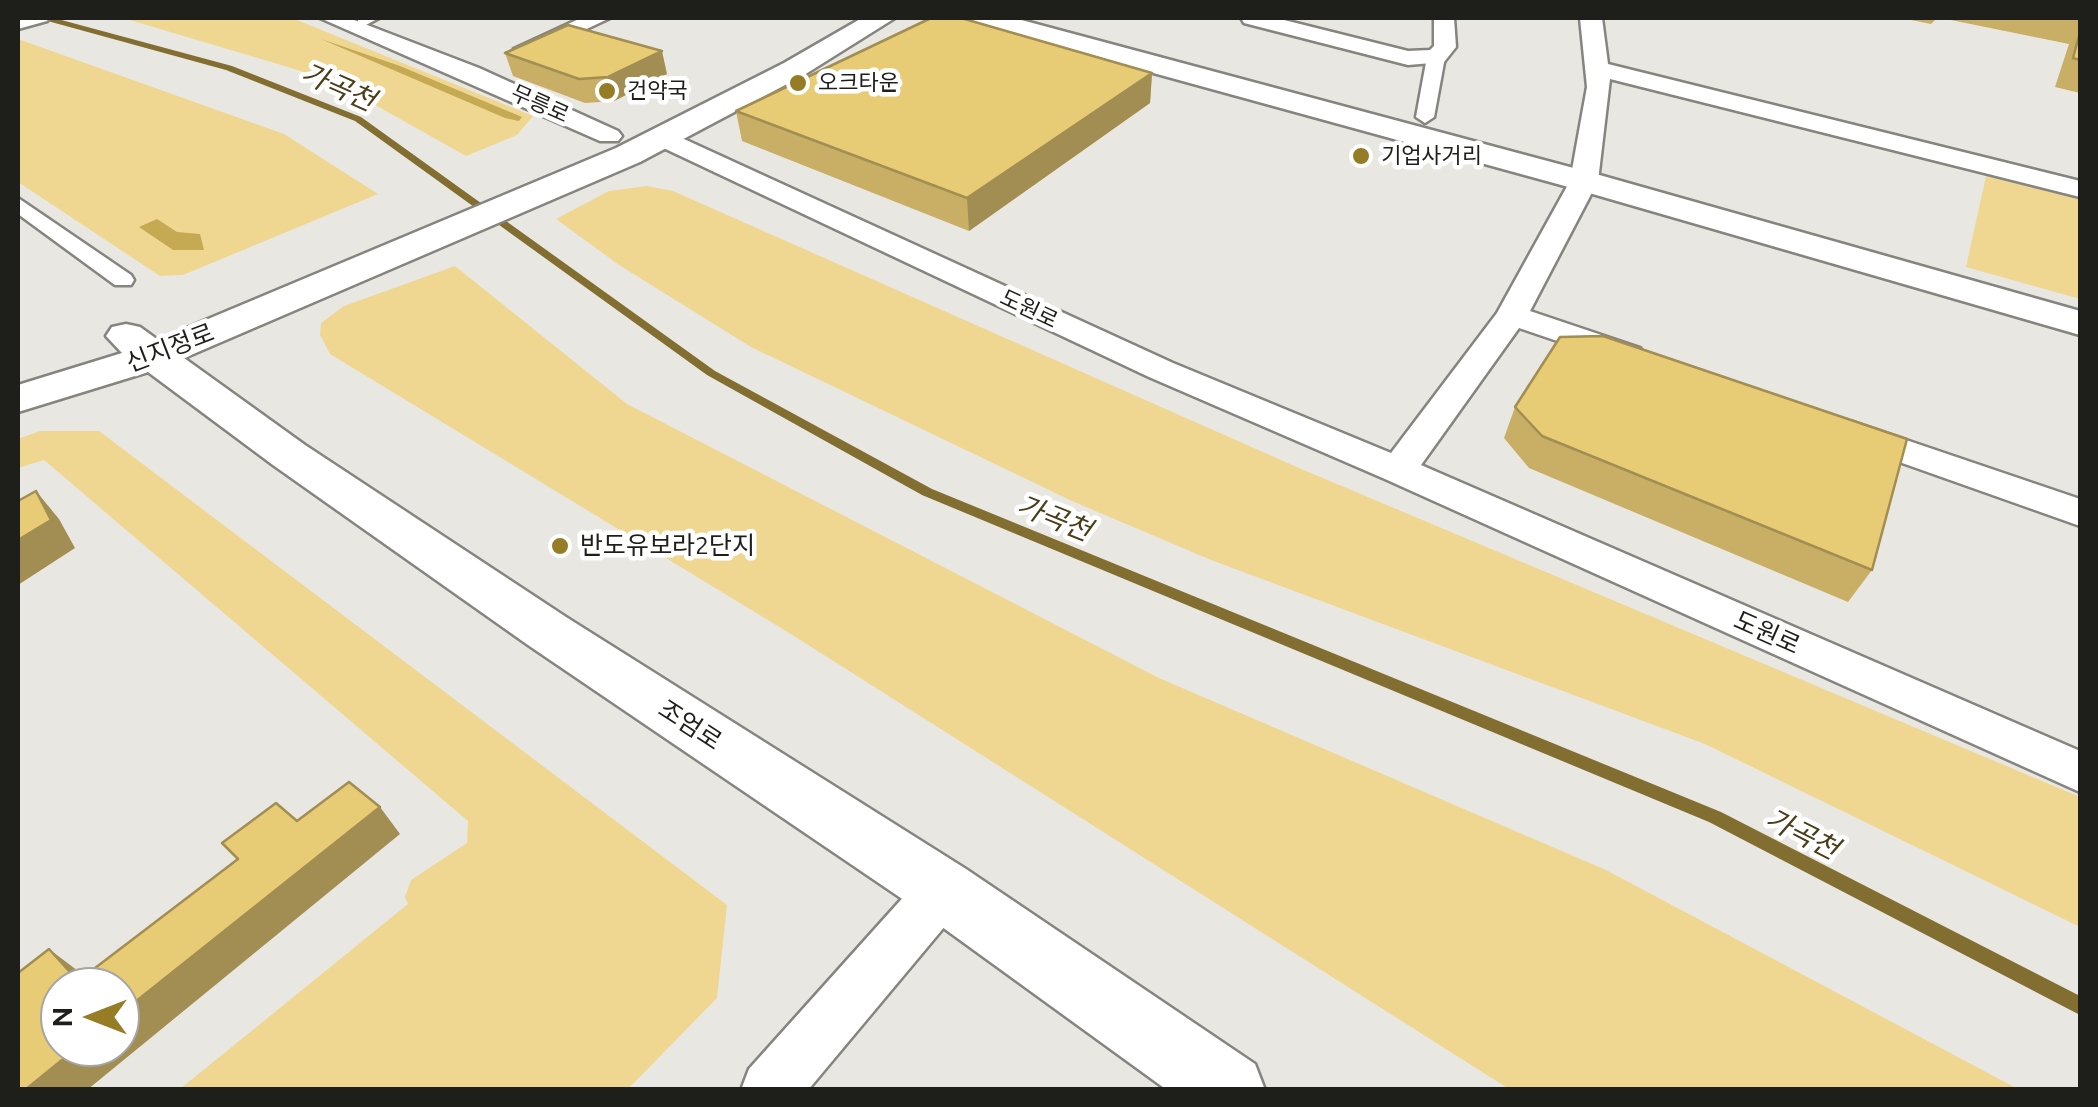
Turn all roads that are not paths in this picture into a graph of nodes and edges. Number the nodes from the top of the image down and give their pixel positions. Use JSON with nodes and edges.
{"nodes":[{"id":1,"x":41,"y":18,"type":"edge"},
{"id":2,"x":331,"y":18,"type":"edge"},
{"id":3,"x":599,"y":18,"type":"edge"},
{"id":4,"x":843,"y":18,"type":"edge"},
{"id":5,"x":881,"y":18,"type":"edge"},
{"id":6,"x":985,"y":18,"type":"edge"},
{"id":7,"x":1252,"y":18,"type":"edge"},
{"id":8,"x":1444,"y":18,"type":"edge"},
{"id":9,"x":1591,"y":18,"type":"edge"},
{"id":10,"x":1278,"y":20,"type":"edge"},
{"id":11,"x":18,"y":24,"type":"edge"},
{"id":12,"x":1436,"y":56,"type":"junction"},
{"id":13,"x":1596,"y":68,"type":"junction"},
{"id":14,"x":471,"y":73,"type":"junction"},
{"id":15,"x":1425,"y":117,"type":"dead end"},
{"id":16,"x":664,"y":139,"type":"junction"},
{"id":17,"x":619,"y":146,"type":"junction"},
{"id":18,"x":1584,"y":180,"type":"junction"},
{"id":19,"x":2080,"y":189,"type":"edge"},
{"id":20,"x":18,"y":204,"type":"edge"},
{"id":21,"x":124,"y":280,"type":"dead end"},
{"id":22,"x":302,"y":280,"type":"junction"},
{"id":23,"x":1512,"y":315,"type":"junction"},
{"id":24,"x":2080,"y":323,"type":"edge"},
{"id":25,"x":139,"y":346,"type":"junction"},
{"id":26,"x":1659,"y":366,"type":"edge"},
{"id":27,"x":18,"y":368,"type":"edge"},
{"id":28,"x":18,"y":399,"type":"edge"},
{"id":29,"x":1824,"y":423,"type":"edge"},
{"id":30,"x":1398,"y":470,"type":"junction"},
{"id":31,"x":2080,"y":512,"type":"edge"},
{"id":32,"x":2080,"y":772,"type":"edge"},
{"id":33,"x":943,"y":890,"type":"junction"},
{"id":34,"x":770,"y":1090,"type":"edge"},
{"id":35,"x":1229,"y":1090,"type":"edge"}],
"edges":[{"from":1,"to":11,"type":"street"},
{"from":2,"to":14,"type":"street","name":"무릉로"},
{"from":3,"to":14,"type":"street","name":"무릉로"},
{"from":4,"to":17,"type":"street"},
{"from":5,"to":16,"type":"street"},
{"from":6,"to":18,"type":"street"},
{"from":7,"to":10,"type":"street"},
{"from":8,"to":12,"type":"street"},
{"from":9,"to":13,"type":"street"},
{"from":10,"to":12,"type":"street"},
{"from":12,"to":15,"type":"street"},
{"from":13,"to":18,"type":"street"},
{"from":13,"to":19,"type":"street"},
{"from":14,"to":17,"type":"street","name":"무릉로"},
{"from":16,"to":17,"type":"street"},
{"from":16,"to":30,"type":"street","name":"도원로"},
{"from":17,"to":22,"type":"street"},
{"from":17,"to":22,"type":"street"},
{"from":18,"to":23,"type":"street"},
{"from":18,"to":24,"type":"street"},
{"from":20,"to":21,"type":"street"},
{"from":22,"to":25,"type":"street","name":"신지정로"},
{"from":23,"to":26,"type":"street"},
{"from":23,"to":30,"type":"street"},
{"from":25,"to":27,"type":"street","name":"신지정로"},
{"from":25,"to":28,"type":"street","name":"신지정로"},
{"from":25,"to":33,"type":"street","name":"조엄로"},
{"from":29,"to":31,"type":"street"},
{"from":30,"to":32,"type":"street","name":"도원로"},
{"from":33,"to":34,"type":"street"},
{"from":33,"to":35,"type":"street","name":"조엄로"}]}
